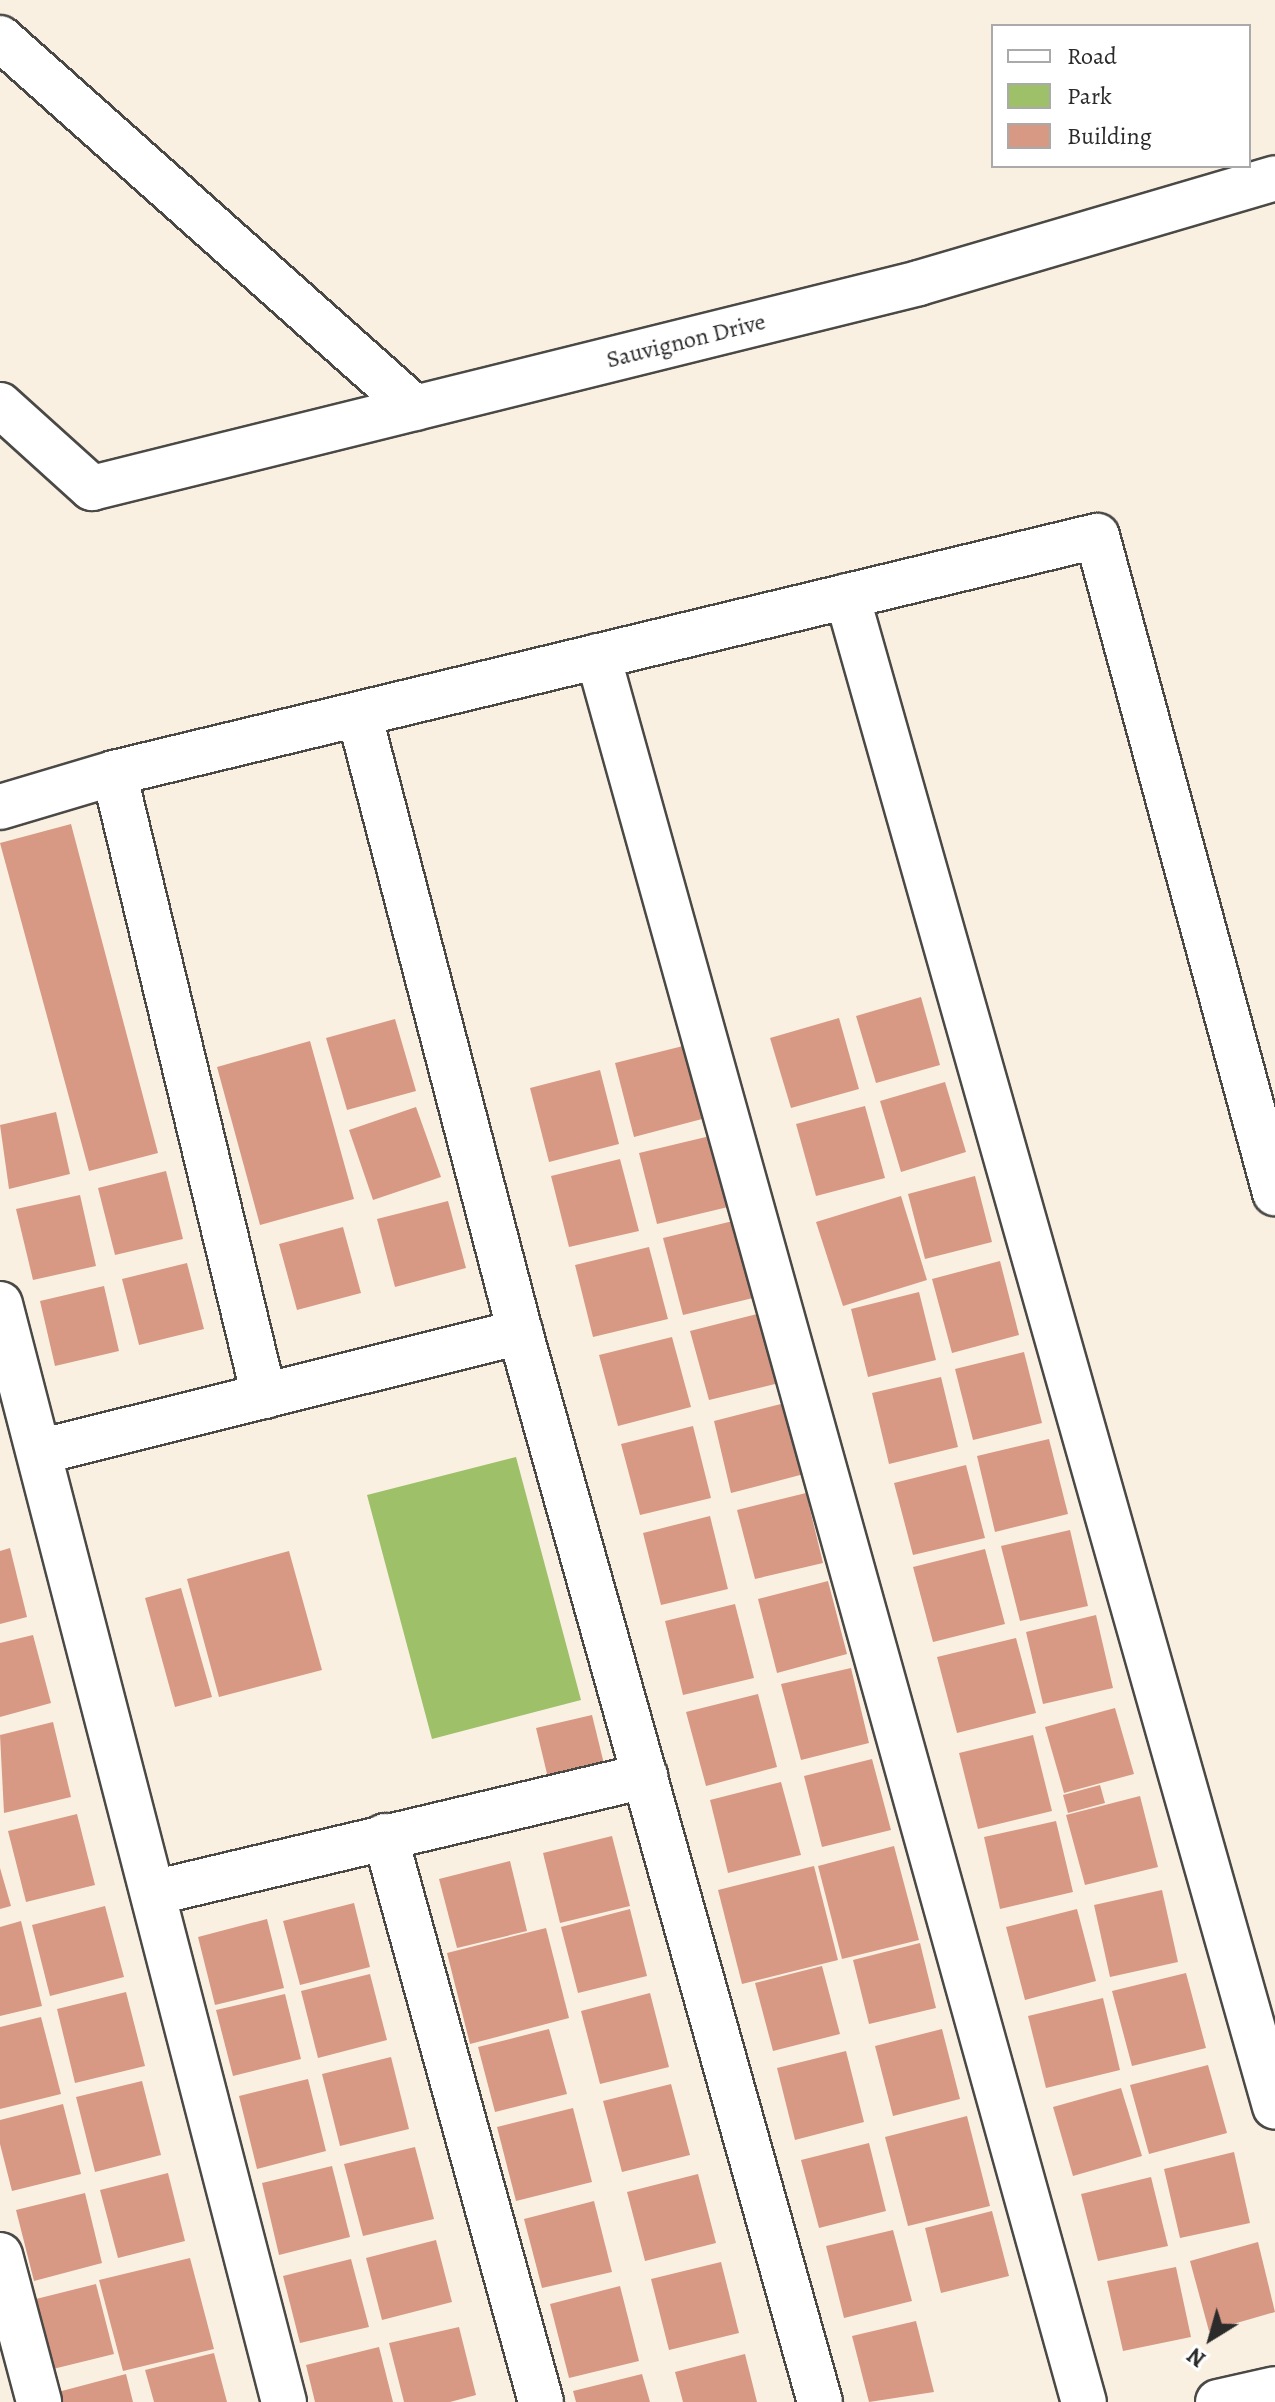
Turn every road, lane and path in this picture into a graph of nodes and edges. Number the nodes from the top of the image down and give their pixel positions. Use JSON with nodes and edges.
{"nodes":[{"id":1,"x":0,"y":38,"type":"edge"},
{"id":2,"x":1275,"y":178,"type":"edge"},
{"id":3,"x":0,"y":405,"type":"edge"},
{"id":4,"x":415,"y":408,"type":"junction"},
{"id":5,"x":847,"y":596,"type":"junction"},
{"id":6,"x":598,"y":656,"type":"junction"},
{"id":7,"x":359,"y":714,"type":"junction"},
{"id":8,"x":114,"y":773,"type":"junction"},
{"id":9,"x":0,"y":807,"type":"edge"},
{"id":10,"x":1275,"y":1193,"type":"edge"},
{"id":11,"x":0,"y":1304,"type":"edge"},
{"id":12,"x":520,"y":1332,"type":"junction"},
{"id":13,"x":264,"y":1396,"type":"junction"},
{"id":14,"x":39,"y":1452,"type":"junction"},
{"id":15,"x":645,"y":1776,"type":"junction"},
{"id":16,"x":385,"y":1836,"type":"junction"},
{"id":17,"x":153,"y":1893,"type":"junction"},
{"id":18,"x":1275,"y":2107,"type":"edge"},
{"id":19,"x":0,"y":2255,"type":"edge"},
{"id":20,"x":1275,"y":2389,"type":"edge"},
{"id":21,"x":39,"y":2402,"type":"edge"},
{"id":22,"x":284,"y":2402,"type":"edge"},
{"id":23,"x":541,"y":2402,"type":"edge"},
{"id":24,"x":820,"y":2402,"type":"edge"},
{"id":25,"x":1084,"y":2402,"type":"edge"},
{"id":26,"x":1218,"y":2402,"type":"edge"}],
"edges":[{"from":1,"to":4,"type":"street"},
{"from":2,"to":4,"type":"street","name":"Sauvignon Drive"},
{"from":3,"to":4,"type":"street","name":"Sauvignon Drive"},
{"from":5,"to":6,"type":"street"},
{"from":5,"to":10,"type":"street"},
{"from":5,"to":18,"type":"street"},
{"from":6,"to":7,"type":"street"},
{"from":6,"to":25,"type":"street"},
{"from":7,"to":8,"type":"street"},
{"from":7,"to":12,"type":"street"},
{"from":8,"to":9,"type":"street"},
{"from":8,"to":13,"type":"street"},
{"from":11,"to":14,"type":"street"},
{"from":12,"to":13,"type":"street"},
{"from":12,"to":15,"type":"street"},
{"from":13,"to":14,"type":"street"},
{"from":14,"to":17,"type":"street"},
{"from":15,"to":16,"type":"street"},
{"from":15,"to":24,"type":"street"},
{"from":16,"to":17,"type":"street"},
{"from":16,"to":23,"type":"street"},
{"from":17,"to":22,"type":"street"},
{"from":19,"to":21,"type":"street"},
{"from":20,"to":26,"type":"street"}]}
